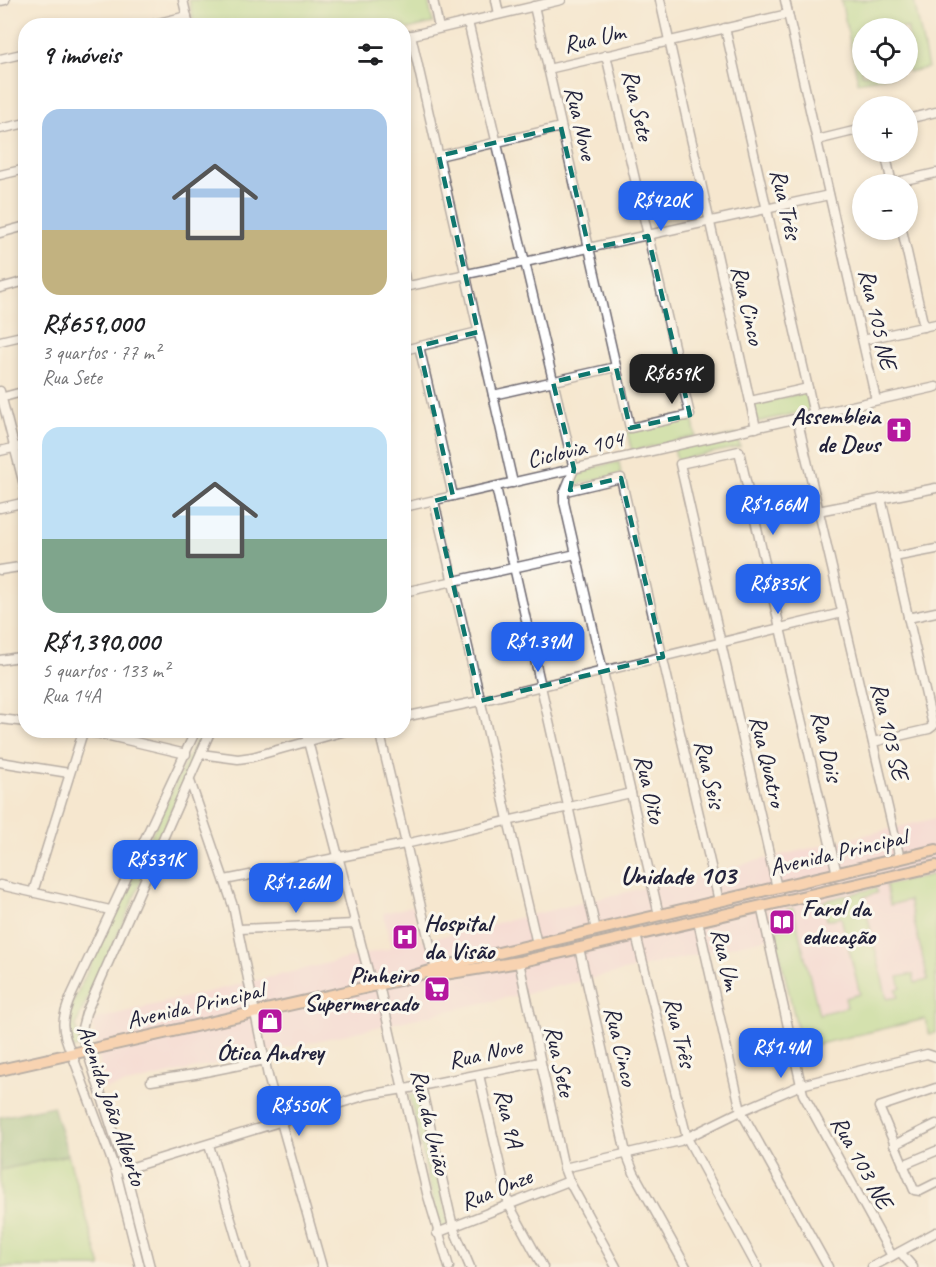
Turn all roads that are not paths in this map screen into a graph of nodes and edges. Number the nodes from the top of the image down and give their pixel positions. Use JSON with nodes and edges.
{"nodes":[{"id":1,"x":5,"y":0,"type":"edge"},
{"id":2,"x":183,"y":0,"type":"edge"},
{"id":3,"x":433,"y":0,"type":"edge"},
{"id":4,"x":496,"y":0,"type":"edge"},
{"id":5,"x":561,"y":0,"type":"edge"},
{"id":6,"x":660,"y":0,"type":"edge"},
{"id":7,"x":785,"y":0,"type":"edge"},
{"id":8,"x":0,"y":1,"type":"edge"},
{"id":9,"x":534,"y":6,"type":"junction"},
{"id":10,"x":499,"y":14,"type":"junction"},
{"id":11,"x":788,"y":14,"type":"junction"},
{"id":12,"x":187,"y":18,"type":"edge"},
{"id":13,"x":468,"y":21,"type":"junction"},
{"id":14,"x":439,"y":28,"type":"junction"},
{"id":15,"x":725,"y":28,"type":"junction"},
{"id":16,"x":411,"y":35,"type":"edge"},
{"id":17,"x":669,"y":41,"type":"junction"},
{"id":18,"x":411,"y":51,"type":"edge"},
{"id":19,"x":18,"y":55,"type":"edge"},
{"id":20,"x":606,"y":55,"type":"junction"},
{"id":21,"x":0,"y":59,"type":"edge"},
{"id":22,"x":548,"y":69,"type":"junction"},
{"id":23,"x":936,"y":112,"type":"edge"},
{"id":24,"x":918,"y":116,"type":"edge"},
{"id":25,"x":18,"y":125,"type":"edge"},
{"id":26,"x":561,"y":127,"type":"junction"},
{"id":27,"x":0,"y":129,"type":"edge"},
{"id":28,"x":852,"y":131,"type":"edge"},
{"id":29,"x":817,"y":140,"type":"junction"},
{"id":30,"x":496,"y":142,"type":"junction"},
{"id":31,"x":439,"y":156,"type":"junction"},
{"id":32,"x":18,"y":171,"type":"edge"},
{"id":33,"x":936,"y":173,"type":"edge"},
{"id":34,"x":0,"y":175,"type":"edge"},
{"id":35,"x":918,"y":178,"type":"edge"},
{"id":36,"x":830,"y":195,"type":"junction"},
{"id":37,"x":767,"y":209,"type":"junction"},
{"id":38,"x":710,"y":222,"type":"junction"},
{"id":39,"x":18,"y":228,"type":"edge"},
{"id":40,"x":0,"y":233,"type":"edge"},
{"id":41,"x":648,"y":236,"type":"junction"},
{"id":42,"x":904,"y":240,"type":"edge"},
{"id":43,"x":589,"y":249,"type":"junction"},
{"id":44,"x":525,"y":262,"type":"junction"},
{"id":45,"x":465,"y":275,"type":"junction"},
{"id":46,"x":18,"y":283,"type":"edge"},
{"id":47,"x":411,"y":286,"type":"edge"},
{"id":48,"x":0,"y":288,"type":"edge"},
{"id":49,"x":936,"y":324,"type":"edge"},
{"id":50,"x":924,"y":327,"type":"junction"},
{"id":51,"x":478,"y":332,"type":"junction"},
{"id":52,"x":18,"y":337,"type":"edge"},
{"id":53,"x":862,"y":340,"type":"junction"},
{"id":54,"x":0,"y":341,"type":"edge"},
{"id":55,"x":419,"y":346,"type":"junction"},
{"id":56,"x":411,"y":348,"type":"edge"},
{"id":57,"x":616,"y":367,"type":"junction"},
{"id":58,"x":553,"y":381,"type":"junction"},
{"id":59,"x":936,"y":387,"type":"edge"},
{"id":60,"x":808,"y":388,"type":"junction"},
{"id":61,"x":18,"y":392,"type":"edge"},
{"id":62,"x":1,"y":395,"type":"edge"},
{"id":63,"x":493,"y":395,"type":"junction"},
{"id":64,"x":876,"y":400,"type":"junction"},
{"id":65,"x":750,"y":401,"type":"junction"},
{"id":66,"x":814,"y":414,"type":"junction"},
{"id":67,"x":797,"y":418,"type":"junction"},
{"id":68,"x":660,"y":422,"type":"joint"},
{"id":69,"x":756,"y":428,"type":"junction"},
{"id":70,"x":18,"y":447,"type":"edge"},
{"id":71,"x":14,"y":448,"type":"junction"},
{"id":72,"x":0,"y":452,"type":"edge"},
{"id":73,"x":709,"y":458,"type":"joint"},
{"id":74,"x":18,"y":463,"type":"edge"},
{"id":75,"x":574,"y":469,"type":"junction"},
{"id":76,"x":513,"y":483,"type":"junction"},
{"id":77,"x":496,"y":487,"type":"junction"},
{"id":78,"x":936,"y":488,"type":"edge"},
{"id":79,"x":566,"y":491,"type":"junction"},
{"id":80,"x":453,"y":496,"type":"junction"},
{"id":81,"x":881,"y":498,"type":"junction"},
{"id":82,"x":434,"y":501,"type":"junction"},
{"id":83,"x":18,"y":504,"type":"edge"},
{"id":84,"x":411,"y":506,"type":"edge"},
{"id":85,"x":0,"y":508,"type":"edge"},
{"id":86,"x":818,"y":510,"type":"junction"},
{"id":87,"x":936,"y":549,"type":"edge"},
{"id":88,"x":576,"y":554,"type":"junction"},
{"id":89,"x":894,"y":557,"type":"junction"},
{"id":90,"x":18,"y":567,"type":"edge"},
{"id":91,"x":514,"y":568,"type":"junction"},
{"id":92,"x":0,"y":570,"type":"edge"},
{"id":93,"x":453,"y":581,"type":"junction"},
{"id":94,"x":411,"y":590,"type":"edge"},
{"id":95,"x":936,"y":612,"type":"edge"},
{"id":96,"x":843,"y":613,"type":"junction"},
{"id":97,"x":908,"y":618,"type":"junction"},
{"id":98,"x":780,"y":628,"type":"junction"},
{"id":99,"x":721,"y":643,"type":"junction"},
{"id":100,"x":18,"y":657,"type":"edge"},
{"id":101,"x":663,"y":657,"type":"junction"},
{"id":102,"x":0,"y":660,"type":"edge"},
{"id":103,"x":603,"y":671,"type":"junction"},
{"id":104,"x":541,"y":686,"type":"junction"},
{"id":105,"x":480,"y":701,"type":"junction"},
{"id":106,"x":411,"y":716,"type":"edge"},
{"id":107,"x":0,"y":719,"type":"edge"},
{"id":108,"x":18,"y":721,"type":"edge"},
{"id":109,"x":78,"y":738,"type":"edge"},
{"id":110,"x":124,"y":738,"type":"edge"},
{"id":111,"x":193,"y":738,"type":"edge"},
{"id":112,"x":208,"y":738,"type":"edge"},
{"id":113,"x":307,"y":738,"type":"edge"},
{"id":114,"x":322,"y":738,"type":"edge"},
{"id":115,"x":381,"y":738,"type":"edge"},
{"id":116,"x":308,"y":742,"type":"junction"},
{"id":117,"x":873,"y":742,"type":"junction"},
{"id":118,"x":186,"y":754,"type":"junction"},
{"id":119,"x":201,"y":754,"type":"junction"},
{"id":120,"x":0,"y":762,"type":"edge"},
{"id":121,"x":69,"y":773,"type":"junction"},
{"id":122,"x":189,"y":778,"type":"junction"},
{"id":123,"x":631,"y":793,"type":"junction"},
{"id":124,"x":568,"y":807,"type":"junction"},
{"id":125,"x":508,"y":821,"type":"junction"},
{"id":126,"x":405,"y":844,"type":"junction"},
{"id":127,"x":936,"y":850,"type":"edge"},
{"id":128,"x":337,"y":857,"type":"junction"},
{"id":129,"x":900,"y":859,"type":"junction"},
{"id":130,"x":936,"y":866,"type":"edge"},
{"id":131,"x":837,"y":874,"type":"junction"},
{"id":132,"x":225,"y":880,"type":"junction"},
{"id":133,"x":0,"y":885,"type":"edge"},
{"id":134,"x":777,"y":888,"type":"junction"},
{"id":135,"x":33,"y":892,"type":"junction"},
{"id":136,"x":810,"y":895,"type":"junction"},
{"id":137,"x":733,"y":898,"type":"junction"},
{"id":138,"x":719,"y":901,"type":"junction"},
{"id":139,"x":761,"y":906,"type":"junction"},
{"id":140,"x":110,"y":910,"type":"junction"},
{"id":141,"x":658,"y":915,"type":"junction"},
{"id":142,"x":698,"y":921,"type":"junction"},
{"id":143,"x":355,"y":924,"type":"junction"},
{"id":144,"x":239,"y":929,"type":"junction"},
{"id":145,"x":596,"y":930,"type":"junction"},
{"id":146,"x":636,"y":935,"type":"junction"},
{"id":147,"x":537,"y":944,"type":"junction"},
{"id":148,"x":579,"y":948,"type":"junction"},
{"id":149,"x":519,"y":962,"type":"junction"},
{"id":150,"x":436,"y":970,"type":"junction"},
{"id":151,"x":399,"y":980,"type":"junction"},
{"id":152,"x":376,"y":986,"type":"junction"},
{"id":153,"x":255,"y":1013,"type":"junction"},
{"id":154,"x":86,"y":1051,"type":"junction"},
{"id":155,"x":72,"y":1054,"type":"junction"},
{"id":156,"x":936,"y":1057,"type":"edge"},
{"id":157,"x":265,"y":1060,"type":"junction"},
{"id":158,"x":540,"y":1062,"type":"junction"},
{"id":159,"x":0,"y":1070,"type":"edge"},
{"id":160,"x":479,"y":1075,"type":"junction"},
{"id":161,"x":151,"y":1080,"type":"dead end"},
{"id":162,"x":801,"y":1085,"type":"junction"},
{"id":163,"x":421,"y":1086,"type":"junction"},
{"id":164,"x":403,"y":1088,"type":"junction"},
{"id":165,"x":936,"y":1088,"type":"edge"},
{"id":166,"x":741,"y":1111,"type":"junction"},
{"id":167,"x":281,"y":1123,"type":"junction"},
{"id":168,"x":936,"y":1124,"type":"edge"},
{"id":169,"x":687,"y":1138,"type":"junction"},
{"id":170,"x":209,"y":1145,"type":"junction"},
{"id":171,"x":894,"y":1145,"type":"junction"},
{"id":172,"x":936,"y":1151,"type":"edge"},
{"id":173,"x":626,"y":1153,"type":"junction"},
{"id":174,"x":903,"y":1165,"type":"junction"},
{"id":175,"x":564,"y":1168,"type":"junction"},
{"id":176,"x":121,"y":1170,"type":"junction"},
{"id":177,"x":569,"y":1181,"type":"junction"},
{"id":178,"x":936,"y":1183,"type":"edge"},
{"id":179,"x":509,"y":1205,"type":"junction"},
{"id":180,"x":453,"y":1227,"type":"junction"},
{"id":181,"x":936,"y":1232,"type":"edge"},
{"id":182,"x":437,"y":1233,"type":"junction"},
{"id":183,"x":896,"y":1254,"type":"junction"},
{"id":184,"x":466,"y":1266,"type":"edge"},
{"id":185,"x":140,"y":1267,"type":"edge"},
{"id":186,"x":150,"y":1267,"type":"edge"},
{"id":187,"x":245,"y":1267,"type":"edge"},
{"id":188,"x":322,"y":1267,"type":"edge"},
{"id":189,"x":449,"y":1267,"type":"edge"},
{"id":190,"x":543,"y":1267,"type":"edge"},
{"id":191,"x":616,"y":1267,"type":"edge"},
{"id":192,"x":686,"y":1267,"type":"edge"},
{"id":193,"x":757,"y":1267,"type":"edge"},
{"id":194,"x":828,"y":1267,"type":"edge"},
{"id":195,"x":872,"y":1267,"type":"edge"},
{"id":196,"x":913,"y":1267,"type":"edge"}],
"edges":[{"from":1,"to":8,"type":"street"},
{"from":2,"to":12,"type":"street"},
{"from":3,"to":14,"type":"street"},
{"from":4,"to":10,"type":"street"},
{"from":5,"to":9,"type":"street"},
{"from":6,"to":17,"type":"street","name":"Rua Cinco"},
{"from":7,"to":11,"type":"street","name":"Rua 105 NE"},
{"from":9,"to":10,"type":"street"},
{"from":9,"to":22,"type":"street","name":"Rua Nove"},
{"from":10,"to":13,"type":"street"},
{"from":11,"to":15,"type":"street","name":"Rua Um"},
{"from":11,"to":29,"type":"street","name":"Rua 105 NE"},
{"from":13,"to":14,"type":"street"},
{"from":13,"to":30,"type":"street"},
{"from":14,"to":16,"type":"street"},
{"from":15,"to":17,"type":"street","name":"Rua Um"},
{"from":15,"to":37,"type":"street","name":"Rua Três"},
{"from":17,"to":20,"type":"street","name":"Rua Um"},
{"from":17,"to":38,"type":"street","name":"Rua Cinco"},
{"from":18,"to":31,"type":"street"},
{"from":19,"to":21,"type":"street"},
{"from":20,"to":22,"type":"street","name":"Rua Um"},
{"from":20,"to":41,"type":"street","name":"Rua Sete"},
{"from":22,"to":26,"type":"street","name":"Rua Nove"},
{"from":23,"to":24,"type":"street"},
{"from":25,"to":27,"type":"street"},
{"from":26,"to":30,"type":"street"},
{"from":26,"to":43,"type":"street","name":"Rua Nove"},
{"from":28,"to":29,"type":"street"},
{"from":29,"to":36,"type":"street","name":"Rua 105 NE"},
{"from":30,"to":31,"type":"street"},
{"from":30,"to":44,"type":"street"},
{"from":31,"to":45,"type":"street"},
{"from":32,"to":34,"type":"street"},
{"from":33,"to":35,"type":"street"},
{"from":36,"to":37,"type":"street"},
{"from":36,"to":53,"type":"street","name":"Rua 105 NE"},
{"from":37,"to":38,"type":"street"},
{"from":37,"to":60,"type":"street","name":"Rua Três"},
{"from":38,"to":41,"type":"street"},
{"from":38,"to":65,"type":"street","name":"Rua Cinco"},
{"from":39,"to":40,"type":"street"},
{"from":41,"to":43,"type":"street"},
{"from":41,"to":68,"type":"street","name":"Rua Sete"},
{"from":42,"to":50,"type":"street"},
{"from":43,"to":44,"type":"street"},
{"from":43,"to":57,"type":"street","name":"Rua Nove"},
{"from":44,"to":45,"type":"street"},
{"from":44,"to":58,"type":"street"},
{"from":45,"to":47,"type":"street"},
{"from":45,"to":51,"type":"street"},
{"from":46,"to":48,"type":"street"},
{"from":49,"to":50,"type":"street"},
{"from":50,"to":53,"type":"street"},
{"from":51,"to":55,"type":"street"},
{"from":51,"to":63,"type":"street"},
{"from":52,"to":54,"type":"street"},
{"from":53,"to":64,"type":"street","name":"Rua 105 NE"},
{"from":55,"to":56,"type":"street"},
{"from":55,"to":80,"type":"street"},
{"from":57,"to":58,"type":"street"},
{"from":57,"to":68,"type":"street","name":"Rua Nove"},
{"from":58,"to":63,"type":"street"},
{"from":58,"to":75,"type":"street"},
{"from":59,"to":64,"type":"street","name":"Ciclovia 104"},
{"from":60,"to":65,"type":"street"},
{"from":60,"to":66,"type":"street","name":"Rua Três"},
{"from":61,"to":62,"type":"street"},
{"from":62,"to":71,"type":"street"},
{"from":63,"to":76,"type":"street"},
{"from":64,"to":66,"type":"street","name":"Ciclovia 104"},
{"from":65,"to":69,"type":"street","name":"Rua Cinco"},
{"from":66,"to":67,"type":"street","name":"Ciclovia 104"},
{"from":67,"to":69,"type":"street","name":"Ciclovia 104"},
{"from":67,"to":86,"type":"street","name":"Rua 103 SE"},
{"from":69,"to":75,"type":"street","name":"Ciclovia 104"},
{"from":70,"to":71,"type":"street"},
{"from":71,"to":72,"type":"street"},
{"from":71,"to":74,"type":"street"},
{"from":73,"to":98,"type":"street","name":"Rua Dois"},
{"from":73,"to":99,"type":"street","name":"Rua Quatro"},
{"from":75,"to":76,"type":"street","name":"Ciclovia 104"},
{"from":75,"to":79,"type":"street","name":"Rua Oito"},
{"from":76,"to":77,"type":"street","name":"Ciclovia 104"},
{"from":77,"to":80,"type":"street","name":"Ciclovia 104"},
{"from":77,"to":91,"type":"street"},
{"from":78,"to":81,"type":"street"},
{"from":79,"to":88,"type":"street","name":"Rua Oito"},
{"from":79,"to":101,"type":"street","name":"Rua Seis"},
{"from":80,"to":82,"type":"street","name":"Ciclovia 104"},
{"from":81,"to":86,"type":"street"},
{"from":81,"to":89,"type":"street"},
{"from":82,"to":84,"type":"street","name":"Ciclovia 104"},
{"from":82,"to":93,"type":"street"},
{"from":83,"to":85,"type":"street"},
{"from":86,"to":96,"type":"street","name":"Rua 103 SE"},
{"from":87,"to":89,"type":"street"},
{"from":88,"to":91,"type":"street"},
{"from":88,"to":103,"type":"street","name":"Rua Oito"},
{"from":89,"to":97,"type":"street"},
{"from":90,"to":92,"type":"street"},
{"from":91,"to":93,"type":"street"},
{"from":91,"to":104,"type":"street"},
{"from":93,"to":94,"type":"street"},
{"from":93,"to":105,"type":"street"},
{"from":95,"to":97,"type":"street"},
{"from":96,"to":98,"type":"street"},
{"from":96,"to":117,"type":"street","name":"Rua 103 SE"},
{"from":97,"to":117,"type":"street"},
{"from":98,"to":99,"type":"street"},
{"from":98,"to":131,"type":"street","name":"Rua Dois"},
{"from":99,"to":101,"type":"street"},
{"from":99,"to":134,"type":"street","name":"Rua Quatro"},
{"from":100,"to":102,"type":"street"},
{"from":101,"to":103,"type":"street"},
{"from":101,"to":138,"type":"street","name":"Rua Seis"},
{"from":103,"to":104,"type":"street"},
{"from":103,"to":123,"type":"street","name":"Rua Oito"},
{"from":104,"to":105,"type":"street"},
{"from":104,"to":124,"type":"street"},
{"from":105,"to":106,"type":"street"},
{"from":105,"to":125,"type":"street"},
{"from":107,"to":108,"type":"street"},
{"from":109,"to":121,"type":"street"},
{"from":110,"to":118,"type":"street"},
{"from":111,"to":118,"type":"street","name":"Avenida João Alberto"},
{"from":112,"to":119,"type":"street","name":"Avenida João Alberto"},
{"from":113,"to":116,"type":"street","name":"Rua da União"},
{"from":114,"to":116,"type":"street"},
{"from":115,"to":126,"type":"street"},
{"from":116,"to":119,"type":"street"},
{"from":116,"to":128,"type":"street","name":"Rua da União"},
{"from":117,"to":129,"type":"street","name":"Rua 103 SE"},
{"from":118,"to":140,"type":"street","name":"Avenida João Alberto"},
{"from":119,"to":122,"type":"street","name":"Avenida João Alberto"},
{"from":120,"to":121,"type":"street"},
{"from":121,"to":135,"type":"street"},
{"from":122,"to":132,"type":"street"},
{"from":122,"to":154,"type":"street","name":"Avenida João Alberto"},
{"from":123,"to":124,"type":"street"},
{"from":123,"to":141,"type":"street","name":"Rua Oito"},
{"from":124,"to":125,"type":"street"},
{"from":124,"to":145,"type":"street"},
{"from":125,"to":126,"type":"street"},
{"from":125,"to":147,"type":"street"},
{"from":126,"to":128,"type":"street"},
{"from":126,"to":150,"type":"street"},
{"from":127,"to":129,"type":"main road","name":"Avenida Principal"},
{"from":128,"to":132,"type":"street"},
{"from":128,"to":143,"type":"street","name":"Rua da União"},
{"from":129,"to":131,"type":"main road","name":"Avenida Principal"},
{"from":130,"to":136,"type":"main road","name":"Avenida Principal"},
{"from":131,"to":134,"type":"main road","name":"Avenida Principal"},
{"from":131,"to":136,"type":"main road"},
{"from":132,"to":144,"type":"street"},
{"from":133,"to":135,"type":"street"},
{"from":134,"to":137,"type":"main road","name":"Avenida Principal"},
{"from":135,"to":140,"type":"street"},
{"from":136,"to":139,"type":"main road","name":"Avenida Principal"},
{"from":137,"to":138,"type":"main road","name":"Avenida Principal"},
{"from":137,"to":142,"type":"main road"},
{"from":138,"to":141,"type":"main road","name":"Avenida Principal"},
{"from":139,"to":142,"type":"main road","name":"Avenida Principal"},
{"from":139,"to":162,"type":"street","name":"Rua 103 NE"},
{"from":140,"to":155,"type":"street","name":"Avenida João Alberto"},
{"from":141,"to":145,"type":"main road","name":"Avenida Principal"},
{"from":142,"to":146,"type":"main road","name":"Avenida Principal"},
{"from":142,"to":166,"type":"street","name":"Rua Um"},
{"from":143,"to":144,"type":"street"},
{"from":143,"to":152,"type":"street","name":"Rua da União"},
{"from":144,"to":153,"type":"street"},
{"from":145,"to":147,"type":"main road","name":"Avenida Principal"},
{"from":146,"to":148,"type":"main road","name":"Avenida Principal"},
{"from":146,"to":169,"type":"street","name":"Rua Três"},
{"from":147,"to":150,"type":"main road","name":"Avenida Principal"},
{"from":148,"to":149,"type":"main road","name":"Avenida Principal"},
{"from":148,"to":173,"type":"street","name":"Rua Cinco"},
{"from":149,"to":151,"type":"main road","name":"Avenida Principal"},
{"from":149,"to":158,"type":"street","name":"Rua Sete"},
{"from":150,"to":151,"type":"main road","name":"Avenida Principal"},
{"from":151,"to":152,"type":"main road","name":"Avenida Principal"},
{"from":152,"to":153,"type":"main road","name":"Avenida Principal"},
{"from":152,"to":164,"type":"street","name":"Rua da União"},
{"from":153,"to":154,"type":"main road","name":"Avenida Principal"},
{"from":153,"to":157,"type":"street"},
{"from":154,"to":155,"type":"main road","name":"Avenida Principal"},
{"from":154,"to":176,"type":"street","name":"Avenida João Alberto"},
{"from":155,"to":159,"type":"main road","name":"Avenida Principal"},
{"from":155,"to":176,"type":"street","name":"Avenida João Alberto"},
{"from":156,"to":162,"type":"street"},
{"from":157,"to":161,"type":"street"},
{"from":157,"to":167,"type":"street"},
{"from":158,"to":160,"type":"street","name":"Rua Nove"},
{"from":158,"to":175,"type":"street","name":"Rua Sete"},
{"from":160,"to":163,"type":"street","name":"Rua Nove"},
{"from":160,"to":179,"type":"street","name":"Rua 9A"},
{"from":162,"to":166,"type":"street"},
{"from":162,"to":183,"type":"street","name":"Rua 103 NE"},
{"from":163,"to":164,"type":"street","name":"Rua Nove"},
{"from":163,"to":180,"type":"street"},
{"from":164,"to":167,"type":"street","name":"Rua Nove"},
{"from":164,"to":182,"type":"street","name":"Rua da União"},
{"from":165,"to":171,"type":"street"},
{"from":166,"to":169,"type":"street"},
{"from":166,"to":194,"type":"street","name":"Rua Um"},
{"from":167,"to":170,"type":"street","name":"Rua Nove"},
{"from":167,"to":188,"type":"street"},
{"from":168,"to":171,"type":"street"},
{"from":169,"to":173,"type":"street"},
{"from":169,"to":193,"type":"street","name":"Rua Três"},
{"from":170,"to":176,"type":"street","name":"Rua Nove"},
{"from":170,"to":187,"type":"street"},
{"from":171,"to":174,"type":"street"},
{"from":172,"to":174,"type":"street"},
{"from":173,"to":175,"type":"street"},
{"from":173,"to":192,"type":"street","name":"Rua Cinco"},
{"from":174,"to":178,"type":"street"},
{"from":175,"to":177,"type":"street","name":"Rua Sete"},
{"from":176,"to":185,"type":"street","name":"Avenida João Alberto"},
{"from":176,"to":186,"type":"street","name":"Avenida João Alberto"},
{"from":177,"to":179,"type":"street","name":"Rua Onze"},
{"from":177,"to":191,"type":"street","name":"Rua Sete"},
{"from":179,"to":180,"type":"street","name":"Rua Onze"},
{"from":179,"to":190,"type":"street","name":"Rua 9A"},
{"from":180,"to":182,"type":"street","name":"Rua Onze"},
{"from":180,"to":184,"type":"street"},
{"from":181,"to":183,"type":"street"},
{"from":182,"to":189,"type":"street","name":"Rua da União"},
{"from":183,"to":195,"type":"street"},
{"from":183,"to":196,"type":"street"}]}
